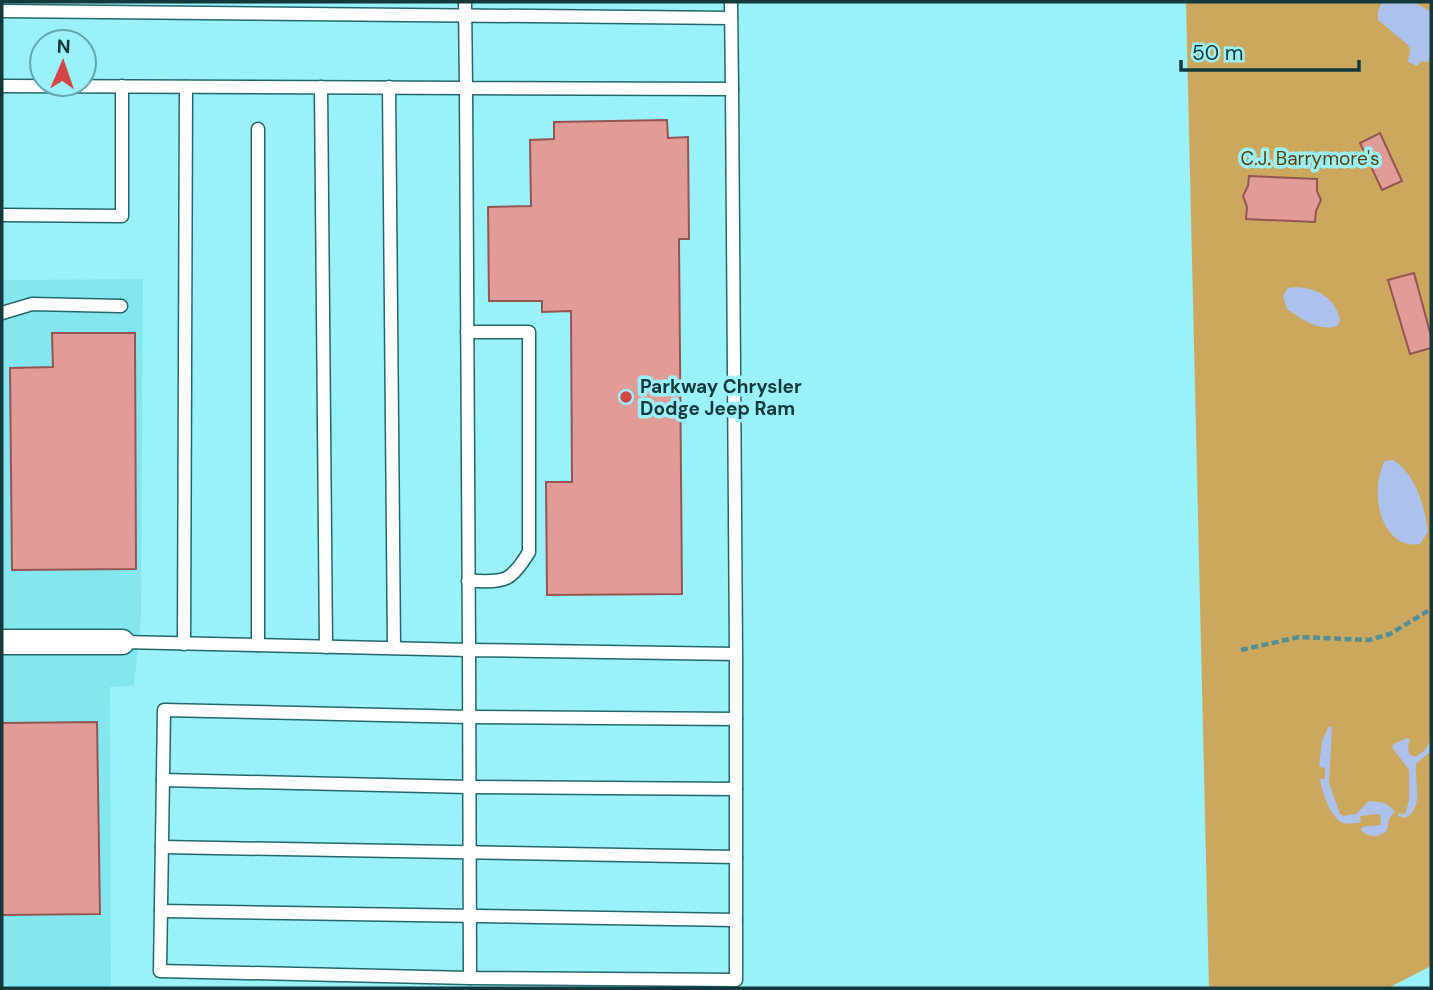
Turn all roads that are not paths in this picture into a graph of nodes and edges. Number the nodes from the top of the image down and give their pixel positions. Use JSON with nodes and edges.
{"nodes":[{"id":1,"x":465,"y":2,"type":"edge"},
{"id":2,"x":731,"y":2,"type":"edge"},
{"id":3,"x":2,"y":11,"type":"edge"},
{"id":4,"x":465,"y":16,"type":"junction"},
{"id":5,"x":731,"y":18,"type":"junction"},
{"id":6,"x":2,"y":86,"type":"edge"},
{"id":7,"x":122,"y":86,"type":"junction"},
{"id":8,"x":186,"y":86,"type":"junction"},
{"id":9,"x":321,"y":87,"type":"junction"},
{"id":10,"x":389,"y":87,"type":"junction"},
{"id":11,"x":466,"y":88,"type":"junction"},
{"id":12,"x":732,"y":89,"type":"junction"},
{"id":13,"x":258,"y":129,"type":"dead end"},
{"id":14,"x":2,"y":215,"type":"edge"},
{"id":15,"x":121,"y":306,"type":"dead end"},
{"id":16,"x":2,"y":313,"type":"edge"},
{"id":17,"x":467,"y":332,"type":"junction"},
{"id":18,"x":468,"y":581,"type":"junction"},
{"id":19,"x":2,"y":642,"type":"edge"},
{"id":20,"x":122,"y":642,"type":"joint"},
{"id":21,"x":184,"y":643,"type":"junction"},
{"id":22,"x":258,"y":645,"type":"junction"},
{"id":23,"x":326,"y":646,"type":"junction"},
{"id":24,"x":394,"y":648,"type":"junction"},
{"id":25,"x":469,"y":650,"type":"junction"},
{"id":26,"x":736,"y":654,"type":"junction"},
{"id":27,"x":469,"y":717,"type":"junction"},
{"id":28,"x":736,"y":719,"type":"junction"},
{"id":29,"x":163,"y":780,"type":"junction"},
{"id":30,"x":469,"y":787,"type":"junction"},
{"id":31,"x":736,"y":789,"type":"junction"},
{"id":32,"x":162,"y":847,"type":"junction"},
{"id":33,"x":469,"y":852,"type":"junction"},
{"id":34,"x":736,"y":857,"type":"junction"},
{"id":35,"x":161,"y":911,"type":"junction"},
{"id":36,"x":470,"y":918,"type":"junction"},
{"id":37,"x":736,"y":920,"type":"junction"},
{"id":38,"x":470,"y":978,"type":"junction"}],
"edges":[{"from":1,"to":4,"type":"lane"},
{"from":2,"to":5,"type":"lane"},
{"from":3,"to":4,"type":"lane"},
{"from":4,"to":5,"type":"lane"},
{"from":4,"to":11,"type":"lane"},
{"from":5,"to":12,"type":"lane"},
{"from":6,"to":7,"type":"lane"},
{"from":7,"to":8,"type":"lane"},
{"from":7,"to":14,"type":"lane"},
{"from":8,"to":9,"type":"lane"},
{"from":8,"to":21,"type":"lane"},
{"from":9,"to":10,"type":"lane"},
{"from":9,"to":23,"type":"lane"},
{"from":10,"to":11,"type":"lane"},
{"from":10,"to":24,"type":"lane"},
{"from":11,"to":12,"type":"lane"},
{"from":11,"to":17,"type":"lane"},
{"from":12,"to":26,"type":"lane"},
{"from":13,"to":22,"type":"lane"},
{"from":15,"to":16,"type":"lane"},
{"from":17,"to":18,"type":"lane"},
{"from":17,"to":18,"type":"lane"},
{"from":18,"to":25,"type":"lane"},
{"from":19,"to":20,"type":"street"},
{"from":20,"to":21,"type":"lane"},
{"from":21,"to":22,"type":"lane"},
{"from":22,"to":23,"type":"lane"},
{"from":23,"to":24,"type":"lane"},
{"from":24,"to":25,"type":"lane"},
{"from":25,"to":26,"type":"lane"},
{"from":25,"to":27,"type":"lane"},
{"from":26,"to":28,"type":"lane"},
{"from":27,"to":28,"type":"lane"},
{"from":27,"to":29,"type":"lane"},
{"from":27,"to":30,"type":"lane"},
{"from":28,"to":31,"type":"lane"},
{"from":29,"to":30,"type":"lane"},
{"from":29,"to":32,"type":"lane"},
{"from":30,"to":31,"type":"lane"},
{"from":30,"to":33,"type":"lane"},
{"from":31,"to":34,"type":"lane"},
{"from":32,"to":33,"type":"lane"},
{"from":32,"to":35,"type":"lane"},
{"from":33,"to":34,"type":"lane"},
{"from":33,"to":36,"type":"lane"},
{"from":34,"to":37,"type":"lane"},
{"from":35,"to":36,"type":"lane"},
{"from":35,"to":38,"type":"lane"},
{"from":36,"to":37,"type":"lane"},
{"from":36,"to":38,"type":"lane"},
{"from":37,"to":38,"type":"lane"}]}
